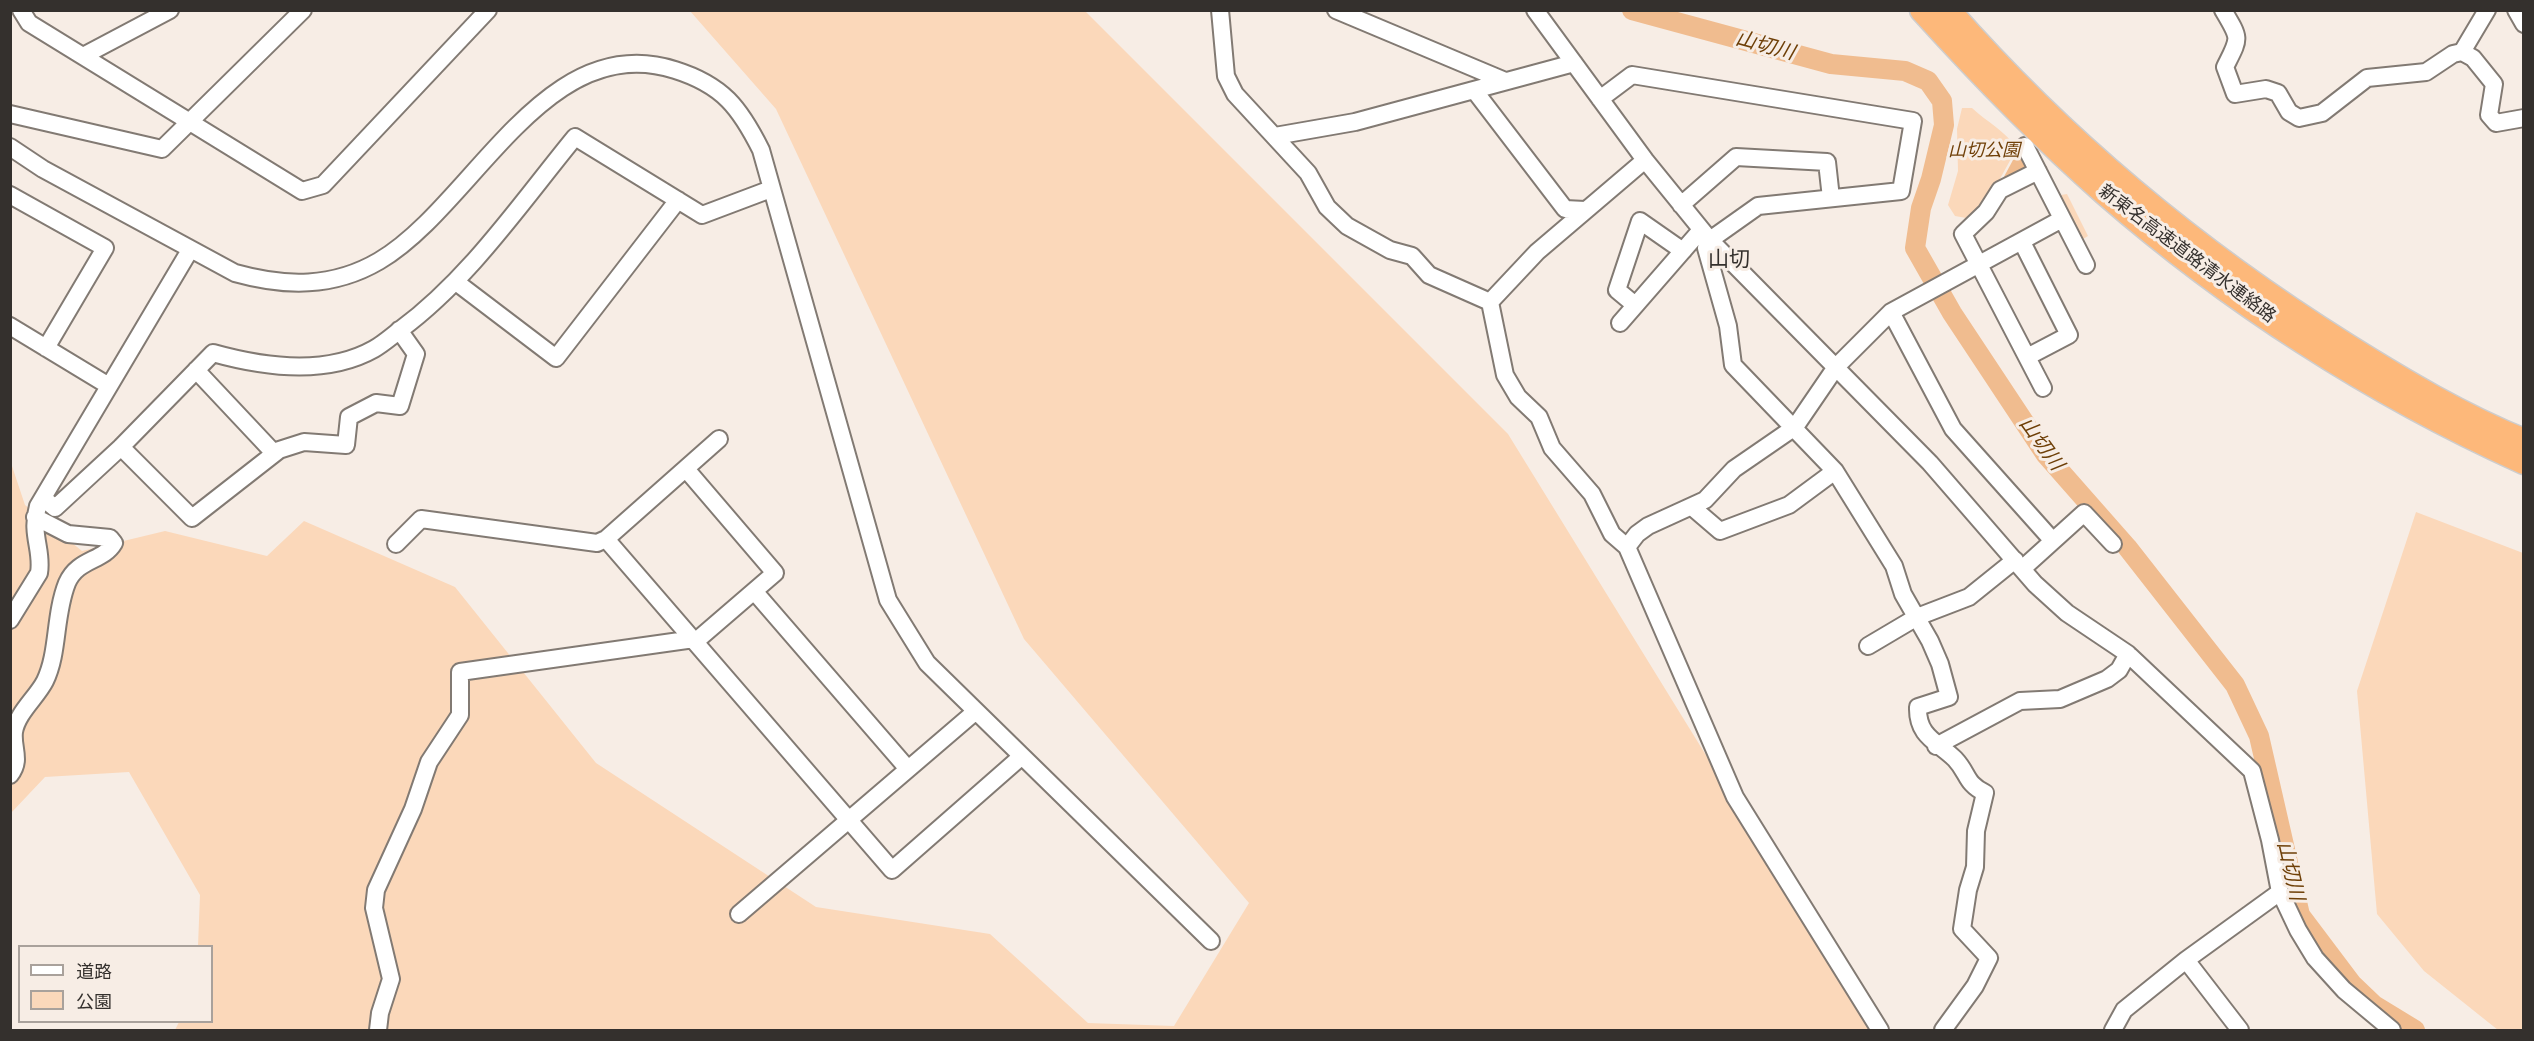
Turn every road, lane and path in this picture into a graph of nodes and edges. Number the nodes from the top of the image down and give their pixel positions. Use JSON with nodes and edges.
{"nodes":[{"id":1,"x":21,"y":10,"type":"edge"},
{"id":2,"x":170,"y":10,"type":"edge"},
{"id":3,"x":303,"y":10,"type":"edge"},
{"id":4,"x":488,"y":10,"type":"edge"},
{"id":5,"x":1220,"y":10,"type":"edge"},
{"id":6,"x":1336,"y":10,"type":"edge"},
{"id":7,"x":1534,"y":10,"type":"edge"},
{"id":8,"x":1922,"y":10,"type":"edge"},
{"id":9,"x":1948,"y":10,"type":"edge"},
{"id":10,"x":2223,"y":10,"type":"edge"},
{"id":11,"x":2487,"y":10,"type":"edge"},
{"id":12,"x":2516,"y":10,"type":"edge"},
{"id":13,"x":2523,"y":24,"type":"edge"},
{"id":14,"x":2462,"y":52,"type":"junction"},
{"id":15,"x":83,"y":56,"type":"junction"},
{"id":16,"x":1574,"y":63,"type":"junction"},
{"id":17,"x":1505,"y":81,"type":"junction"},
{"id":18,"x":1474,"y":90,"type":"junction"},
{"id":19,"x":1600,"y":99,"type":"junction"},
{"id":20,"x":10,"y":114,"type":"edge"},
{"id":21,"x":2523,"y":118,"type":"edge"},
{"id":22,"x":191,"y":121,"type":"junction"},
{"id":23,"x":1275,"y":136,"type":"junction"},
{"id":24,"x":2025,"y":146,"type":"dead end"},
{"id":25,"x":10,"y":147,"type":"edge"},
{"id":26,"x":1645,"y":160,"type":"junction"},
{"id":27,"x":2038,"y":171,"type":"junction"},
{"id":28,"x":771,"y":189,"type":"junction"},
{"id":29,"x":10,"y":195,"type":"edge"},
{"id":30,"x":1831,"y":198,"type":"junction"},
{"id":31,"x":678,"y":200,"type":"junction"},
{"id":32,"x":1681,"y":206,"type":"junction"},
{"id":33,"x":1585,"y":210,"type":"junction"},
{"id":34,"x":2062,"y":219,"type":"junction"},
{"id":35,"x":1706,"y":235,"type":"junction"},
{"id":36,"x":2022,"y":242,"type":"junction"},
{"id":37,"x":190,"y":250,"type":"junction"},
{"id":38,"x":1683,"y":251,"type":"junction"},
{"id":39,"x":1979,"y":264,"type":"junction"},
{"id":40,"x":2086,"y":266,"type":"dead end"},
{"id":41,"x":456,"y":282,"type":"junction"},
{"id":42,"x":1490,"y":302,"type":"junction"},
{"id":43,"x":1635,"y":305,"type":"junction"},
{"id":44,"x":1891,"y":312,"type":"junction"},
{"id":45,"x":1620,"y":322,"type":"dead end"},
{"id":46,"x":2296,"y":325,"type":"junction"},
{"id":47,"x":10,"y":326,"type":"edge"},
{"id":48,"x":399,"y":330,"type":"junction"},
{"id":49,"x":46,"y":348,"type":"junction"},
{"id":50,"x":2028,"y":357,"type":"junction"},
{"id":51,"x":1836,"y":367,"type":"junction"},
{"id":52,"x":196,"y":370,"type":"junction"},
{"id":53,"x":109,"y":386,"type":"junction"},
{"id":54,"x":2043,"y":388,"type":"dead end"},
{"id":55,"x":1794,"y":427,"type":"junction"},
{"id":56,"x":719,"y":439,"type":"dead end"},
{"id":57,"x":2523,"y":441,"type":"edge"},
{"id":58,"x":121,"y":447,"type":"junction"},
{"id":59,"x":274,"y":453,"type":"junction"},
{"id":60,"x":2523,"y":462,"type":"edge"},
{"id":61,"x":686,"y":469,"type":"junction"},
{"id":62,"x":1835,"y":471,"type":"junction"},
{"id":63,"x":43,"y":498,"type":"junction"},
{"id":64,"x":1692,"y":507,"type":"junction"},
{"id":65,"x":35,"y":517,"type":"junction"},
{"id":66,"x":606,"y":539,"type":"junction"},
{"id":67,"x":2053,"y":541,"type":"junction"},
{"id":68,"x":396,"y":544,"type":"dead end"},
{"id":69,"x":2113,"y":544,"type":"dead end"},
{"id":70,"x":1627,"y":547,"type":"junction"},
{"id":71,"x":2018,"y":565,"type":"junction"},
{"id":72,"x":754,"y":591,"type":"junction"},
{"id":73,"x":1917,"y":617,"type":"junction"},
{"id":74,"x":10,"y":620,"type":"edge"},
{"id":75,"x":695,"y":640,"type":"junction"},
{"id":76,"x":1868,"y":646,"type":"dead end"},
{"id":77,"x":2128,"y":654,"type":"junction"},
{"id":78,"x":976,"y":711,"type":"junction"},
{"id":79,"x":1936,"y":746,"type":"junction"},
{"id":80,"x":1022,"y":756,"type":"junction"},
{"id":81,"x":908,"y":769,"type":"junction"},
{"id":82,"x":10,"y":775,"type":"edge"},
{"id":83,"x":849,"y":820,"type":"junction"},
{"id":84,"x":2280,"y":892,"type":"junction"},
{"id":85,"x":739,"y":914,"type":"dead end"},
{"id":86,"x":1211,"y":941,"type":"dead end"},
{"id":87,"x":2186,"y":960,"type":"junction"},
{"id":88,"x":378,"y":1030,"type":"edge"},
{"id":89,"x":1880,"y":1030,"type":"edge"},
{"id":90,"x":1943,"y":1030,"type":"edge"},
{"id":91,"x":2113,"y":1030,"type":"edge"},
{"id":92,"x":2240,"y":1030,"type":"edge"},
{"id":93,"x":2392,"y":1030,"type":"edge"}],
"edges":[{"from":1,"to":15,"type":"street"},
{"from":2,"to":15,"type":"street"},
{"from":3,"to":22,"type":"street"},
{"from":4,"to":22,"type":"street"},
{"from":5,"to":23,"type":"street"},
{"from":6,"to":17,"type":"street"},
{"from":7,"to":16,"type":"street"},
{"from":8,"to":46,"type":"highway","name":"新東名高速道路清水連絡路"},
{"from":9,"to":46,"type":"highway","name":"新東名高速道路清水連絡路"},
{"from":10,"to":14,"type":"street"},
{"from":11,"to":14,"type":"street"},
{"from":12,"to":13,"type":"street"},
{"from":14,"to":21,"type":"street"},
{"from":15,"to":22,"type":"street"},
{"from":16,"to":17,"type":"street"},
{"from":16,"to":19,"type":"street"},
{"from":17,"to":18,"type":"street"},
{"from":18,"to":23,"type":"street"},
{"from":18,"to":33,"type":"street"},
{"from":19,"to":26,"type":"street"},
{"from":19,"to":30,"type":"street"},
{"from":20,"to":22,"type":"street"},
{"from":23,"to":42,"type":"street"},
{"from":24,"to":27,"type":"street"},
{"from":25,"to":37,"type":"street"},
{"from":26,"to":32,"type":"street"},
{"from":26,"to":33,"type":"street"},
{"from":27,"to":34,"type":"street"},
{"from":27,"to":39,"type":"street"},
{"from":28,"to":31,"type":"street"},
{"from":28,"to":37,"type":"street"},
{"from":28,"to":78,"type":"street"},
{"from":29,"to":49,"type":"street"},
{"from":30,"to":32,"type":"street"},
{"from":30,"to":35,"type":"street"},
{"from":31,"to":41,"type":"street"},
{"from":31,"to":41,"type":"street"},
{"from":32,"to":35,"type":"street"},
{"from":33,"to":42,"type":"street"},
{"from":34,"to":36,"type":"street"},
{"from":34,"to":40,"type":"street"},
{"from":35,"to":38,"type":"street"},
{"from":35,"to":51,"type":"street"},
{"from":35,"to":55,"type":"street"},
{"from":36,"to":39,"type":"street"},
{"from":36,"to":50,"type":"street"},
{"from":37,"to":53,"type":"street"},
{"from":38,"to":43,"type":"street"},
{"from":38,"to":43,"type":"street"},
{"from":39,"to":44,"type":"street"},
{"from":39,"to":50,"type":"street"},
{"from":41,"to":48,"type":"street"},
{"from":42,"to":70,"type":"street"},
{"from":43,"to":45,"type":"street"},
{"from":44,"to":51,"type":"street"},
{"from":44,"to":67,"type":"street"},
{"from":46,"to":57,"type":"highway","name":"新東名高速道路清水連絡路"},
{"from":46,"to":60,"type":"highway","name":"新東名高速道路清水連絡路"},
{"from":47,"to":49,"type":"street"},
{"from":48,"to":52,"type":"street"},
{"from":48,"to":59,"type":"street"},
{"from":49,"to":53,"type":"street"},
{"from":50,"to":54,"type":"street"},
{"from":51,"to":55,"type":"street"},
{"from":51,"to":71,"type":"street"},
{"from":52,"to":58,"type":"street"},
{"from":52,"to":59,"type":"street"},
{"from":53,"to":63,"type":"street"},
{"from":55,"to":62,"type":"street"},
{"from":55,"to":64,"type":"street"},
{"from":56,"to":61,"type":"street"},
{"from":58,"to":59,"type":"street"},
{"from":58,"to":63,"type":"street"},
{"from":61,"to":66,"type":"street"},
{"from":61,"to":72,"type":"street"},
{"from":62,"to":64,"type":"street"},
{"from":62,"to":73,"type":"street"},
{"from":63,"to":65,"type":"street"},
{"from":64,"to":70,"type":"street"},
{"from":65,"to":74,"type":"street"},
{"from":65,"to":82,"type":"street"},
{"from":66,"to":68,"type":"street"},
{"from":66,"to":75,"type":"street"},
{"from":67,"to":69,"type":"street"},
{"from":67,"to":71,"type":"street"},
{"from":70,"to":89,"type":"street"},
{"from":71,"to":73,"type":"street"},
{"from":71,"to":77,"type":"street"},
{"from":72,"to":75,"type":"street"},
{"from":72,"to":81,"type":"street"},
{"from":73,"to":76,"type":"street"},
{"from":73,"to":79,"type":"street"},
{"from":75,"to":83,"type":"street"},
{"from":75,"to":88,"type":"street"},
{"from":77,"to":79,"type":"street"},
{"from":77,"to":84,"type":"street"},
{"from":78,"to":80,"type":"street"},
{"from":78,"to":81,"type":"street"},
{"from":79,"to":90,"type":"street"},
{"from":80,"to":83,"type":"street"},
{"from":80,"to":86,"type":"street"},
{"from":81,"to":83,"type":"street"},
{"from":83,"to":85,"type":"street"},
{"from":84,"to":87,"type":"street"},
{"from":84,"to":93,"type":"street"},
{"from":87,"to":91,"type":"street"},
{"from":87,"to":92,"type":"street"}]}
